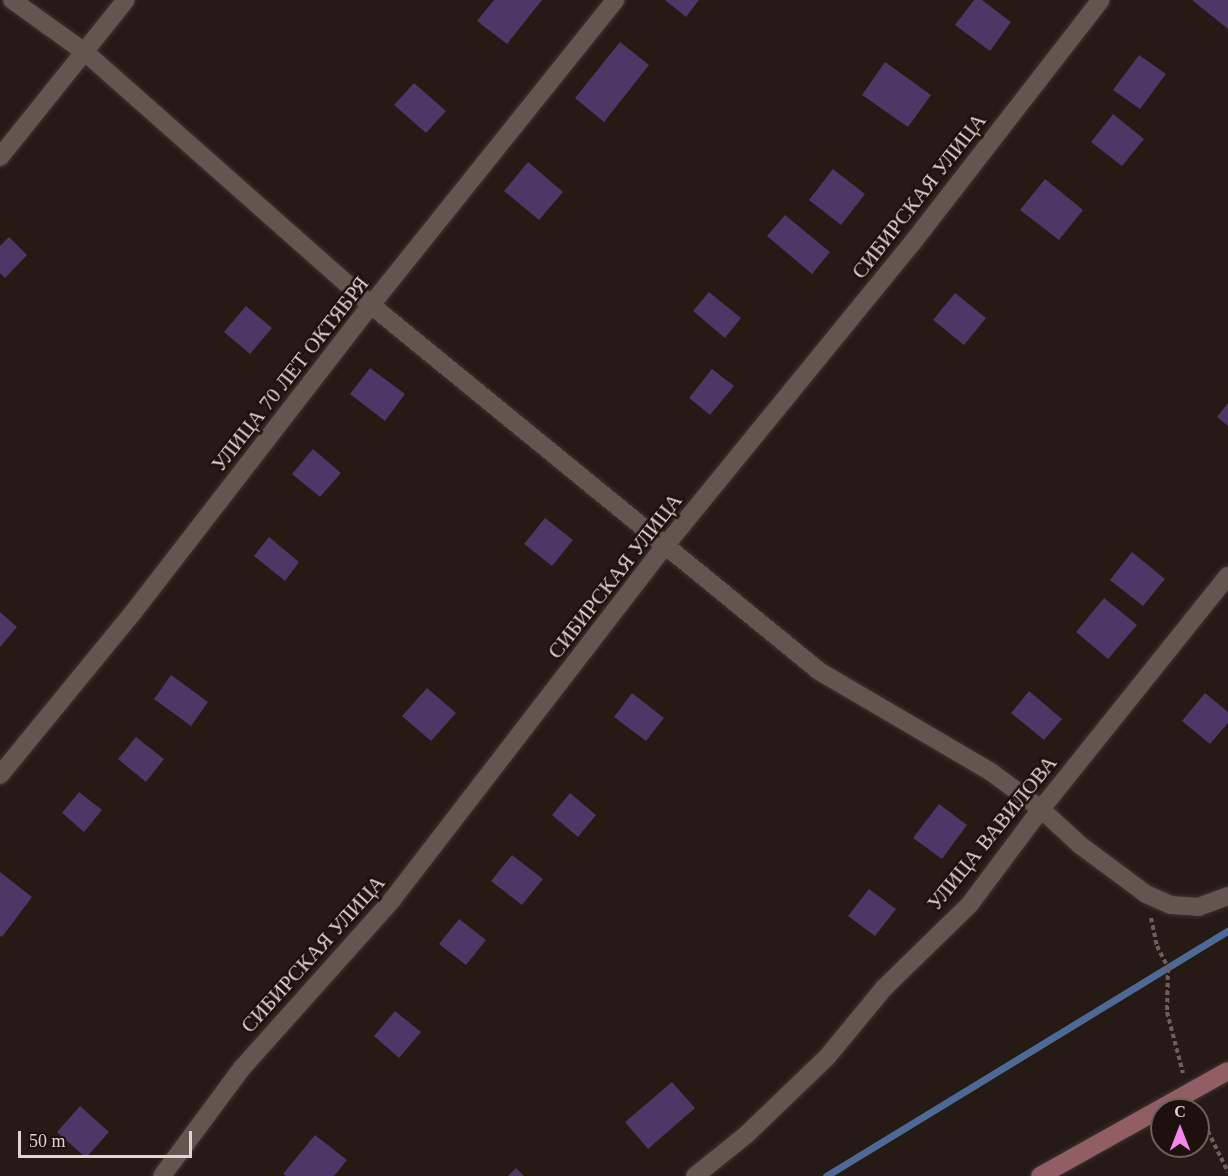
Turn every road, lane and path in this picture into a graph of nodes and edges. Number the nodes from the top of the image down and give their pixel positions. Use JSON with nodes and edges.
{"nodes":[{"id":1,"x":12,"y":0,"type":"edge"},
{"id":2,"x":126,"y":0,"type":"edge"},
{"id":3,"x":615,"y":0,"type":"edge"},
{"id":4,"x":1101,"y":0,"type":"edge"},
{"id":5,"x":86,"y":53,"type":"junction"},
{"id":6,"x":0,"y":157,"type":"edge"},
{"id":7,"x":371,"y":305,"type":"junction"},
{"id":8,"x":665,"y":546,"type":"junction"},
{"id":9,"x":1228,"y":576,"type":"edge"},
{"id":10,"x":0,"y":774,"type":"edge"},
{"id":11,"x":1041,"y":809,"type":"junction"},
{"id":12,"x":1146,"y":894,"type":"junction"},
{"id":13,"x":1228,"y":896,"type":"edge"},
{"id":14,"x":1228,"y":1071,"type":"edge"},
{"id":15,"x":1190,"y":1092,"type":"junction"},
{"id":16,"x":1193,"y":1098,"type":"edge"},
{"id":17,"x":1210,"y":1135,"type":"edge"},
{"id":18,"x":1228,"y":1172,"type":"edge"},
{"id":19,"x":162,"y":1176,"type":"edge"},
{"id":20,"x":695,"y":1176,"type":"edge"},
{"id":21,"x":1040,"y":1176,"type":"edge"}],
"edges":[{"from":1,"to":5,"type":"street"},
{"from":2,"to":5,"type":"street"},
{"from":3,"to":7,"type":"street","name":"УЛИЦА 70 ЛЕТ ОКТЯБРЯ"},
{"from":4,"to":8,"type":"street","name":"СИБИРСКАЯ УЛИЦА"},
{"from":5,"to":6,"type":"street"},
{"from":5,"to":7,"type":"street"},
{"from":7,"to":8,"type":"street"},
{"from":7,"to":10,"type":"street","name":"УЛИЦА 70 ЛЕТ ОКТЯБРЯ"},
{"from":8,"to":11,"type":"street"},
{"from":8,"to":19,"type":"street","name":"СИБИРСКАЯ УЛИЦА"},
{"from":9,"to":11,"type":"street","name":"УЛИЦА ВАВИЛОВА"},
{"from":11,"to":12,"type":"street"},
{"from":11,"to":20,"type":"street","name":"УЛИЦА ВАВИЛОВА"},
{"from":12,"to":13,"type":"street"},
{"from":12,"to":15,"type":"path"},
{"from":14,"to":15,"type":"street"},
{"from":15,"to":16,"type":"path"},
{"from":15,"to":21,"type":"street"},
{"from":17,"to":18,"type":"path"}]}
